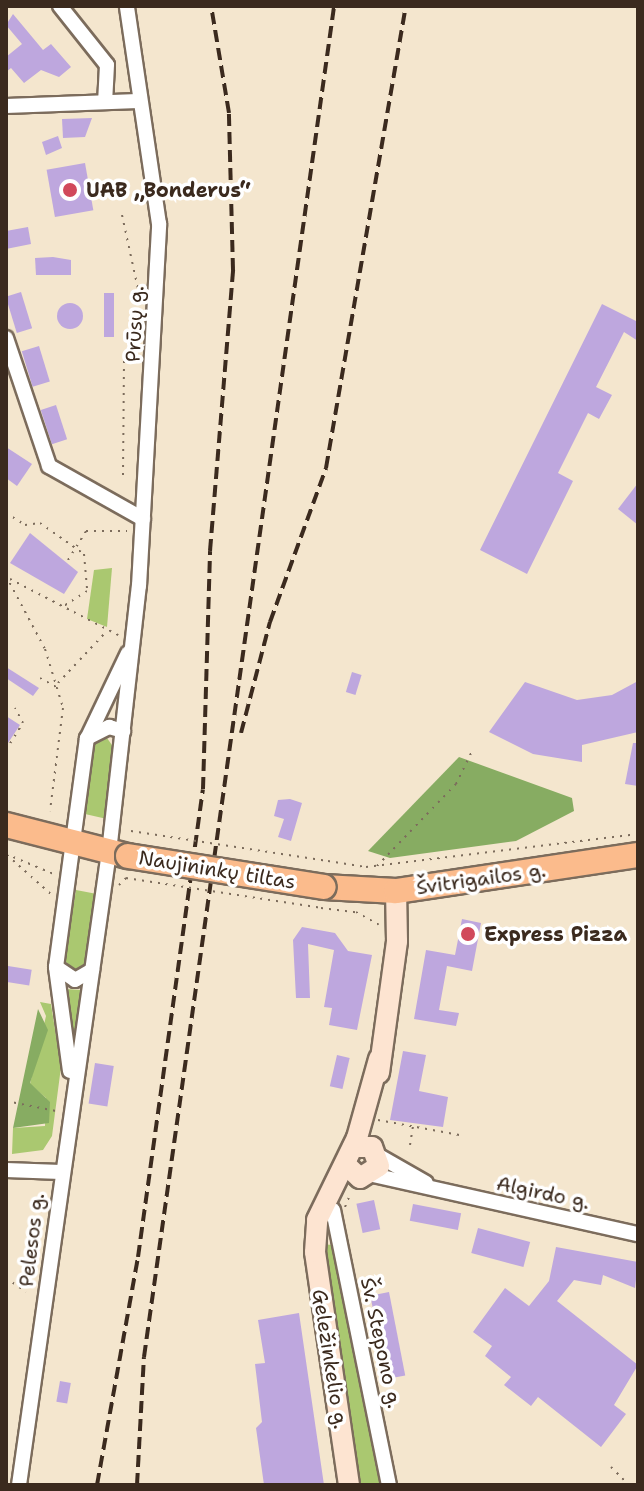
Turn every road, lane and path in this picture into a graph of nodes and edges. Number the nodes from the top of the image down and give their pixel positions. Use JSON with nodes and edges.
{"nodes":[{"id":1,"x":60,"y":6,"type":"edge"},
{"id":2,"x":127,"y":6,"type":"edge"},
{"id":3,"x":134,"y":60,"type":"junction"},
{"id":4,"x":107,"y":65,"type":"junction"},
{"id":5,"x":138,"y":101,"type":"junction"},
{"id":6,"x":105,"y":102,"type":"junction"},
{"id":7,"x":6,"y":106,"type":"edge"},
{"id":8,"x":122,"y":215,"type":"dead end"},
{"id":9,"x":138,"y":289,"type":"dead end"},
{"id":10,"x":6,"y":338,"type":"edge"},
{"id":11,"x":124,"y":360,"type":"dead end"},
{"id":12,"x":123,"y":475,"type":"dead end"},
{"id":13,"x":6,"y":513,"type":"edge"},
{"id":14,"x":143,"y":519,"type":"junction"},
{"id":15,"x":127,"y":531,"type":"dead end"},
{"id":16,"x":76,"y":547,"type":"junction"},
{"id":17,"x":68,"y":560,"type":"dead end"},
{"id":18,"x":6,"y":576,"type":"edge"},
{"id":19,"x":6,"y":582,"type":"edge"},
{"id":20,"x":64,"y":606,"type":"junction"},
{"id":21,"x":105,"y":633,"type":"junction"},
{"id":22,"x":119,"y":635,"type":"dead end"},
{"id":23,"x":6,"y":641,"type":"edge"},
{"id":24,"x":132,"y":645,"type":"junction"},
{"id":25,"x":7,"y":661,"type":"edge"},
{"id":26,"x":40,"y":678,"type":"dead end"},
{"id":27,"x":57,"y":684,"type":"junction"},
{"id":28,"x":59,"y":688,"type":"junction"},
{"id":29,"x":15,"y":708,"type":"dead end"},
{"id":30,"x":123,"y":731,"type":"junction"},
{"id":31,"x":87,"y":739,"type":"junction"},
{"id":32,"x":6,"y":750,"type":"edge"},
{"id":33,"x":472,"y":751,"type":"dead end"},
{"id":34,"x":50,"y":811,"type":"dead end"},
{"id":35,"x":6,"y":825,"type":"edge"},
{"id":36,"x":131,"y":831,"type":"dead end"},
{"id":37,"x":638,"y":834,"type":"edge"},
{"id":38,"x":74,"y":845,"type":"junction"},
{"id":39,"x":6,"y":854,"type":"edge"},
{"id":40,"x":638,"y":855,"type":"edge"},
{"id":41,"x":121,"y":862,"type":"junction"},
{"id":42,"x":376,"y":866,"type":"junction"},
{"id":43,"x":117,"y":888,"type":"dead end"},
{"id":44,"x":396,"y":891,"type":"junction"},
{"id":45,"x":322,"y":898,"type":"junction"},
{"id":46,"x":59,"y":901,"type":"dead end"},
{"id":47,"x":385,"y":929,"type":"dead end"},
{"id":48,"x":56,"y":967,"type":"junction"},
{"id":49,"x":92,"y":970,"type":"junction"},
{"id":50,"x":72,"y":1095,"type":"junction"},
{"id":51,"x":6,"y":1101,"type":"edge"},
{"id":52,"x":58,"y":1111,"type":"dead end"},
{"id":53,"x":377,"y":1126,"type":"dead end"},
{"id":54,"x":413,"y":1126,"type":"junction"},
{"id":55,"x":464,"y":1136,"type":"dead end"},
{"id":56,"x":410,"y":1145,"type":"dead end"},
{"id":57,"x":364,"y":1161,"type":"junction"},
{"id":58,"x":6,"y":1170,"type":"edge"},
{"id":59,"x":61,"y":1172,"type":"junction"},
{"id":60,"x":333,"y":1210,"type":"junction"},
{"id":61,"x":317,"y":1233,"type":"junction"},
{"id":62,"x":638,"y":1234,"type":"edge"},
{"id":63,"x":6,"y":1278,"type":"edge"},
{"id":64,"x":26,"y":1292,"type":"dead end"},
{"id":65,"x":611,"y":1467,"type":"dead end"},
{"id":66,"x":19,"y":1485,"type":"edge"},
{"id":67,"x":349,"y":1485,"type":"edge"},
{"id":68,"x":389,"y":1485,"type":"edge"},
{"id":69,"x":629,"y":1485,"type":"edge"}],
"edges":[{"from":1,"to":4,"type":"street"},
{"from":2,"to":3,"type":"street","name":"Prūsų g."},
{"from":3,"to":4,"type":"street"},
{"from":3,"to":5,"type":"street","name":"Prūsų g."},
{"from":4,"to":6,"type":"street"},
{"from":5,"to":6,"type":"street"},
{"from":5,"to":14,"type":"street","name":"Prūsų g."},
{"from":6,"to":7,"type":"street"},
{"from":8,"to":9,"type":"path"},
{"from":10,"to":14,"type":"street"},
{"from":11,"to":12,"type":"path"},
{"from":13,"to":16,"type":"path"},
{"from":14,"to":24,"type":"street","name":"Prūsų g."},
{"from":15,"to":16,"type":"path"},
{"from":16,"to":17,"type":"path"},
{"from":16,"to":20,"type":"path"},
{"from":18,"to":19,"type":"path"},
{"from":18,"to":20,"type":"path"},
{"from":18,"to":27,"type":"path"},
{"from":20,"to":21,"type":"path"},
{"from":21,"to":22,"type":"path"},
{"from":21,"to":27,"type":"path"},
{"from":23,"to":25,"type":"path"},
{"from":24,"to":30,"type":"street","name":"Prūsų g."},
{"from":24,"to":31,"type":"street","name":"Prūsų g."},
{"from":26,"to":28,"type":"path"},
{"from":27,"to":28,"type":"path"},
{"from":28,"to":34,"type":"path"},
{"from":29,"to":32,"type":"path"},
{"from":30,"to":31,"type":"street"},
{"from":30,"to":41,"type":"street","name":"Prūsų g."},
{"from":31,"to":38,"type":"street","name":"Prūsų g."},
{"from":33,"to":42,"type":"path"},
{"from":35,"to":38,"type":"main road","name":"Naujininkų tiltas"},
{"from":36,"to":42,"type":"path","bridge":true},
{"from":37,"to":42,"type":"path"},
{"from":38,"to":41,"type":"main road","name":"Naujininkų tiltas"},
{"from":38,"to":48,"type":"street","name":"Pelesos g."},
{"from":39,"to":46,"type":"path"},
{"from":40,"to":44,"type":"main road","name":"Švitrigailos g."},
{"from":41,"to":43,"type":"path"},
{"from":41,"to":45,"type":"main road","name":"Naujininkų tiltas","bridge":true},
{"from":41,"to":45,"type":"path","bridge":true},
{"from":41,"to":49,"type":"street","name":"Pelesos g."},
{"from":44,"to":45,"type":"main road","name":"Švitrigailos g."},
{"from":44,"to":57,"type":"main road","name":"Geležinkelio g."},
{"from":45,"to":47,"type":"path"},
{"from":48,"to":49,"type":"street"},
{"from":48,"to":50,"type":"street","name":"Pelesos g."},
{"from":49,"to":50,"type":"street","name":"Pelesos g."},
{"from":50,"to":59,"type":"street","name":"Pelesos g."},
{"from":51,"to":52,"type":"path"},
{"from":53,"to":54,"type":"path"},
{"from":54,"to":55,"type":"path"},
{"from":54,"to":56,"type":"path"},
{"from":57,"to":60,"type":"main road"},
{"from":57,"to":61,"type":"main road","name":"Geležinkelio g."},
{"from":57,"to":62,"type":"street","name":"Algirdo g."},
{"from":58,"to":59,"type":"street"},
{"from":59,"to":66,"type":"street","name":"Pelesos g."},
{"from":60,"to":61,"type":"main road"},
{"from":60,"to":68,"type":"street","name":"Šv. Stepono g."},
{"from":61,"to":67,"type":"main road","name":"Geležinkelio g."},
{"from":63,"to":64,"type":"path"},
{"from":65,"to":69,"type":"path"}]}
